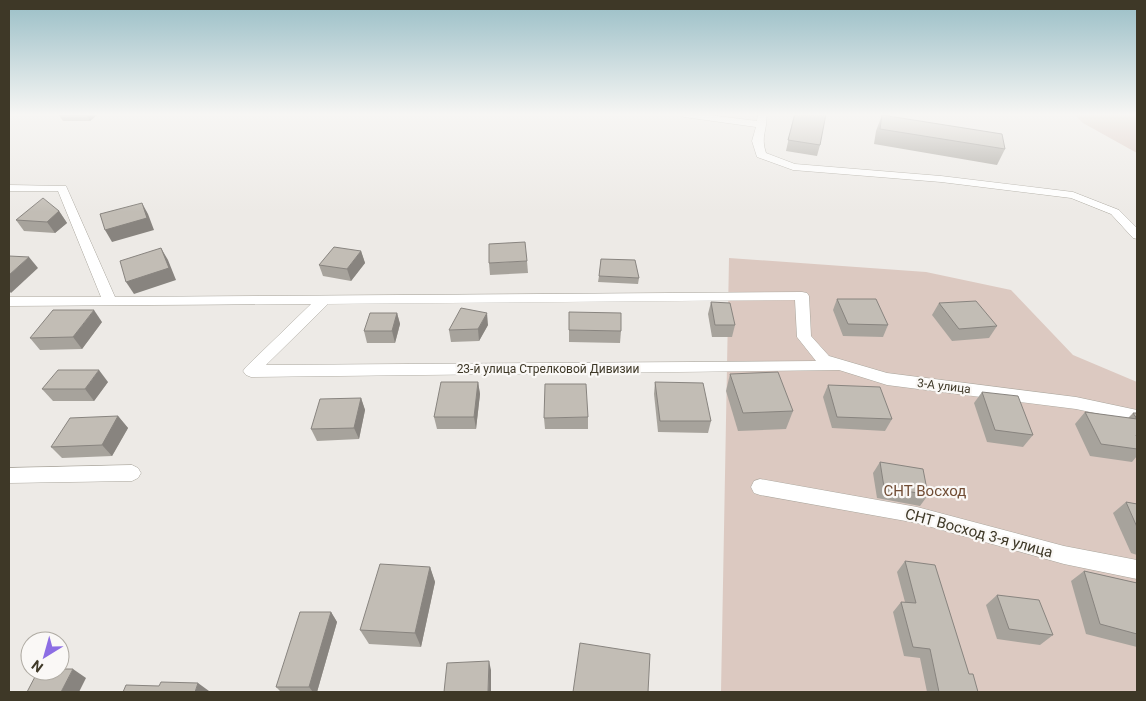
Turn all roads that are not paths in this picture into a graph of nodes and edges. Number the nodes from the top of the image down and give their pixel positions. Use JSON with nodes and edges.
{"nodes":[{"id":1,"x":759,"y":147,"type":"edge"},
{"id":2,"x":9,"y":188,"type":"edge"},
{"id":3,"x":1137,"y":235,"type":"edge"},
{"id":4,"x":324,"y":300,"type":"junction"},
{"id":5,"x":110,"y":301,"type":"junction"},
{"id":6,"x":9,"y":302,"type":"edge"},
{"id":7,"x":844,"y":366,"type":"junction"},
{"id":8,"x":1137,"y":416,"type":"edge"},
{"id":9,"x":132,"y":473,"type":"dead end"},
{"id":10,"x":9,"y":476,"type":"edge"},
{"id":11,"x":760,"y":487,"type":"dead end"},
{"id":12,"x":1137,"y":570,"type":"edge"}],
"edges":[{"from":1,"to":3,"type":"street"},
{"from":2,"to":5,"type":"street"},
{"from":4,"to":5,"type":"street"},
{"from":4,"to":7,"type":"street","name":"3-А улица"},
{"from":4,"to":7,"type":"street","name":"23-й улица Стрелковой Дивизии"},
{"from":5,"to":6,"type":"street"},
{"from":7,"to":8,"type":"street","name":"3-А улица"},
{"from":9,"to":10,"type":"street"},
{"from":11,"to":12,"type":"street","name":"СНТ Восход 3-я улица"}]}
